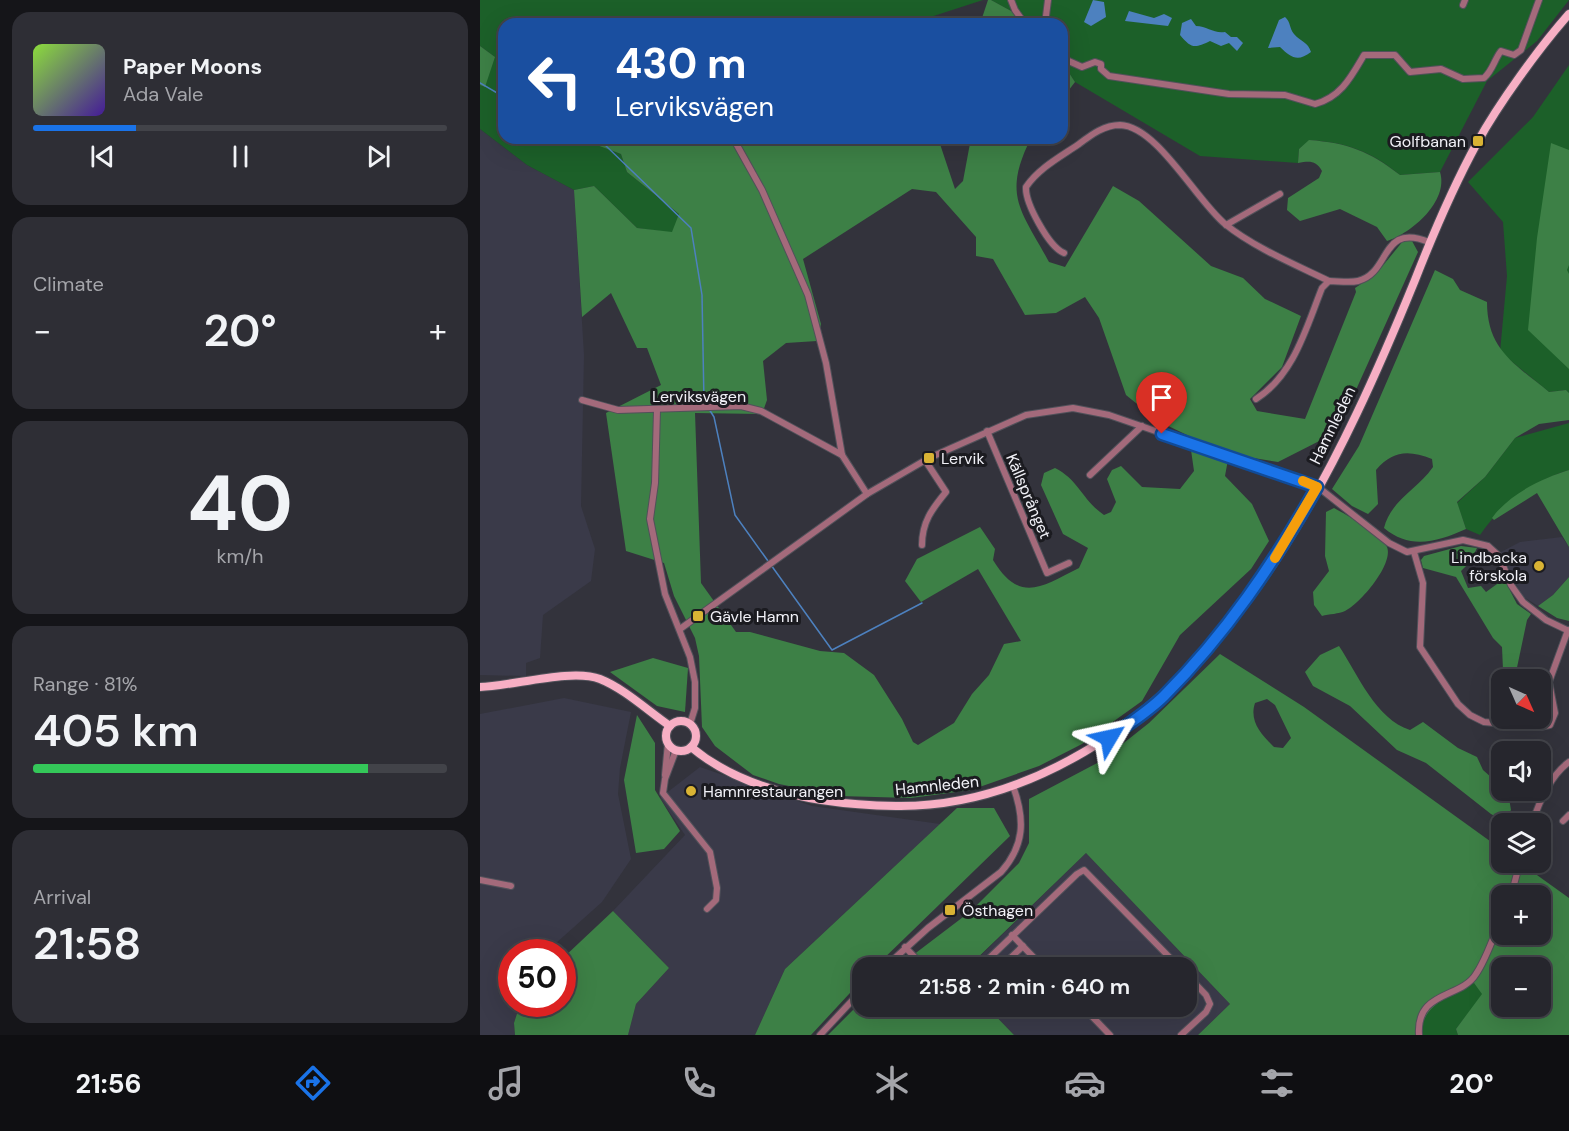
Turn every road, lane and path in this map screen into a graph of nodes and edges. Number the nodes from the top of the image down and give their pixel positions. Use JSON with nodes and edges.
{"nodes":[{"id":1,"x":1011,"y":0,"type":"edge"},
{"id":2,"x":1048,"y":0,"type":"edge"},
{"id":3,"x":1539,"y":0,"type":"edge"},
{"id":4,"x":1569,"y":14,"type":"edge"},
{"id":5,"x":1021,"y":18,"type":"edge"},
{"id":6,"x":1046,"y":18,"type":"edge"},
{"id":7,"x":1068,"y":61,"type":"edge"},
{"id":8,"x":737,"y":144,"type":"edge"},
{"id":9,"x":1280,"y":194,"type":"dead end"},
{"id":10,"x":1226,"y":225,"type":"junction"},
{"id":11,"x":1429,"y":242,"type":"junction"},
{"id":12,"x":1064,"y":253,"type":"dead end"},
{"id":13,"x":1329,"y":281,"type":"junction"},
{"id":14,"x":1256,"y":399,"type":"dead end"},
{"id":15,"x":582,"y":400,"type":"dead end"},
{"id":16,"x":657,"y":410,"type":"junction"},
{"id":17,"x":1142,"y":426,"type":"junction"},
{"id":18,"x":987,"y":430,"type":"junction"},
{"id":19,"x":842,"y":455,"type":"junction"},
{"id":20,"x":925,"y":460,"type":"junction"},
{"id":21,"x":1090,"y":475,"type":"dead end"},
{"id":22,"x":1317,"y":487,"type":"junction"},
{"id":23,"x":867,"y":494,"type":"junction"},
{"id":24,"x":922,"y":545,"type":"dead end"},
{"id":25,"x":1414,"y":552,"type":"junction"},
{"id":26,"x":1069,"y":563,"type":"dead end"},
{"id":27,"x":680,"y":629,"type":"junction"},
{"id":28,"x":1568,"y":631,"type":"edge"},
{"id":29,"x":480,"y":687,"type":"edge"},
{"id":30,"x":690,"y":724,"type":"junction"},
{"id":31,"x":670,"y":726,"type":"junction"},
{"id":32,"x":668,"y":743,"type":"junction"},
{"id":33,"x":691,"y":747,"type":"junction"},
{"id":34,"x":676,"y":750,"type":"junction"},
{"id":35,"x":1569,"y":762,"type":"edge"},
{"id":36,"x":665,"y":778,"type":"junction"},
{"id":37,"x":1013,"y":786,"type":"junction"},
{"id":38,"x":1536,"y":813,"type":"edge"},
{"id":39,"x":1569,"y":815,"type":"edge"},
{"id":40,"x":1563,"y":821,"type":"dead end"},
{"id":41,"x":480,"y":880,"type":"edge"},
{"id":42,"x":511,"y":886,"type":"dead end"},
{"id":43,"x":707,"y":909,"type":"dead end"},
{"id":44,"x":1012,"y":935,"type":"junction"},
{"id":45,"x":1491,"y":943,"type":"edge"},
{"id":46,"x":1023,"y":946,"type":"junction"},
{"id":47,"x":905,"y":947,"type":"junction"},
{"id":48,"x":895,"y":957,"type":"edge"},
{"id":49,"x":915,"y":957,"type":"edge"},
{"id":50,"x":989,"y":957,"type":"edge"},
{"id":51,"x":1012,"y":957,"type":"edge"},
{"id":52,"x":1034,"y":957,"type":"edge"},
{"id":53,"x":1169,"y":957,"type":"edge"},
{"id":54,"x":1197,"y":986,"type":"edge"},
{"id":55,"x":852,"y":1001,"type":"edge"},
{"id":56,"x":1093,"y":1017,"type":"edge"},
{"id":57,"x":820,"y":1035,"type":"edge"},
{"id":58,"x":1110,"y":1035,"type":"edge"},
{"id":59,"x":1181,"y":1035,"type":"edge"},
{"id":60,"x":1419,"y":1035,"type":"edge"}],
"edges":[{"from":1,"to":5,"type":"street"},
{"from":2,"to":6,"type":"street"},
{"from":3,"to":7,"type":"street"},
{"from":4,"to":11,"type":"main road","name":"Hamnleden"},
{"from":8,"to":19,"type":"street","name":"Lerviksvägen"},
{"from":9,"to":10,"type":"street"},
{"from":10,"to":12,"type":"street"},
{"from":10,"to":13,"type":"street"},
{"from":11,"to":13,"type":"street"},
{"from":11,"to":22,"type":"main road","name":"Hamnleden"},
{"from":13,"to":14,"type":"street"},
{"from":15,"to":16,"type":"street","name":"Lerviksvägen"},
{"from":16,"to":19,"type":"street","name":"Lerviksvägen"},
{"from":16,"to":27,"type":"street"},
{"from":17,"to":18,"type":"street"},
{"from":17,"to":21,"type":"street"},
{"from":17,"to":22,"type":"street"},
{"from":18,"to":20,"type":"street"},
{"from":18,"to":26,"type":"street","name":"Källsprånget"},
{"from":19,"to":23,"type":"street","name":"Lerviksvägen"},
{"from":20,"to":23,"type":"street"},
{"from":20,"to":24,"type":"street"},
{"from":22,"to":25,"type":"street"},
{"from":22,"to":37,"type":"main road","name":"Hamnleden"},
{"from":23,"to":27,"type":"street"},
{"from":25,"to":28,"type":"street"},
{"from":25,"to":28,"type":"street"},
{"from":27,"to":30,"type":"street"},
{"from":29,"to":31,"type":"main road"},
{"from":30,"to":31,"type":"main road"},
{"from":30,"to":33,"type":"main road"},
{"from":31,"to":32,"type":"main road"},
{"from":32,"to":34,"type":"main road"},
{"from":32,"to":36,"type":"street"},
{"from":33,"to":34,"type":"main road"},
{"from":33,"to":37,"type":"main road","name":"Hamnleden"},
{"from":34,"to":36,"type":"street"},
{"from":35,"to":38,"type":"street"},
{"from":36,"to":43,"type":"street"},
{"from":37,"to":47,"type":"street"},
{"from":39,"to":40,"type":"street"},
{"from":41,"to":42,"type":"street"},
{"from":44,"to":46,"type":"street"},
{"from":44,"to":50,"type":"street"},
{"from":44,"to":53,"type":"street"},
{"from":45,"to":60,"type":"street"},
{"from":46,"to":51,"type":"street"},
{"from":46,"to":52,"type":"street"},
{"from":47,"to":48,"type":"street"},
{"from":47,"to":49,"type":"street"},
{"from":54,"to":59,"type":"street"},
{"from":55,"to":57,"type":"street"},
{"from":56,"to":58,"type":"street"}]}
